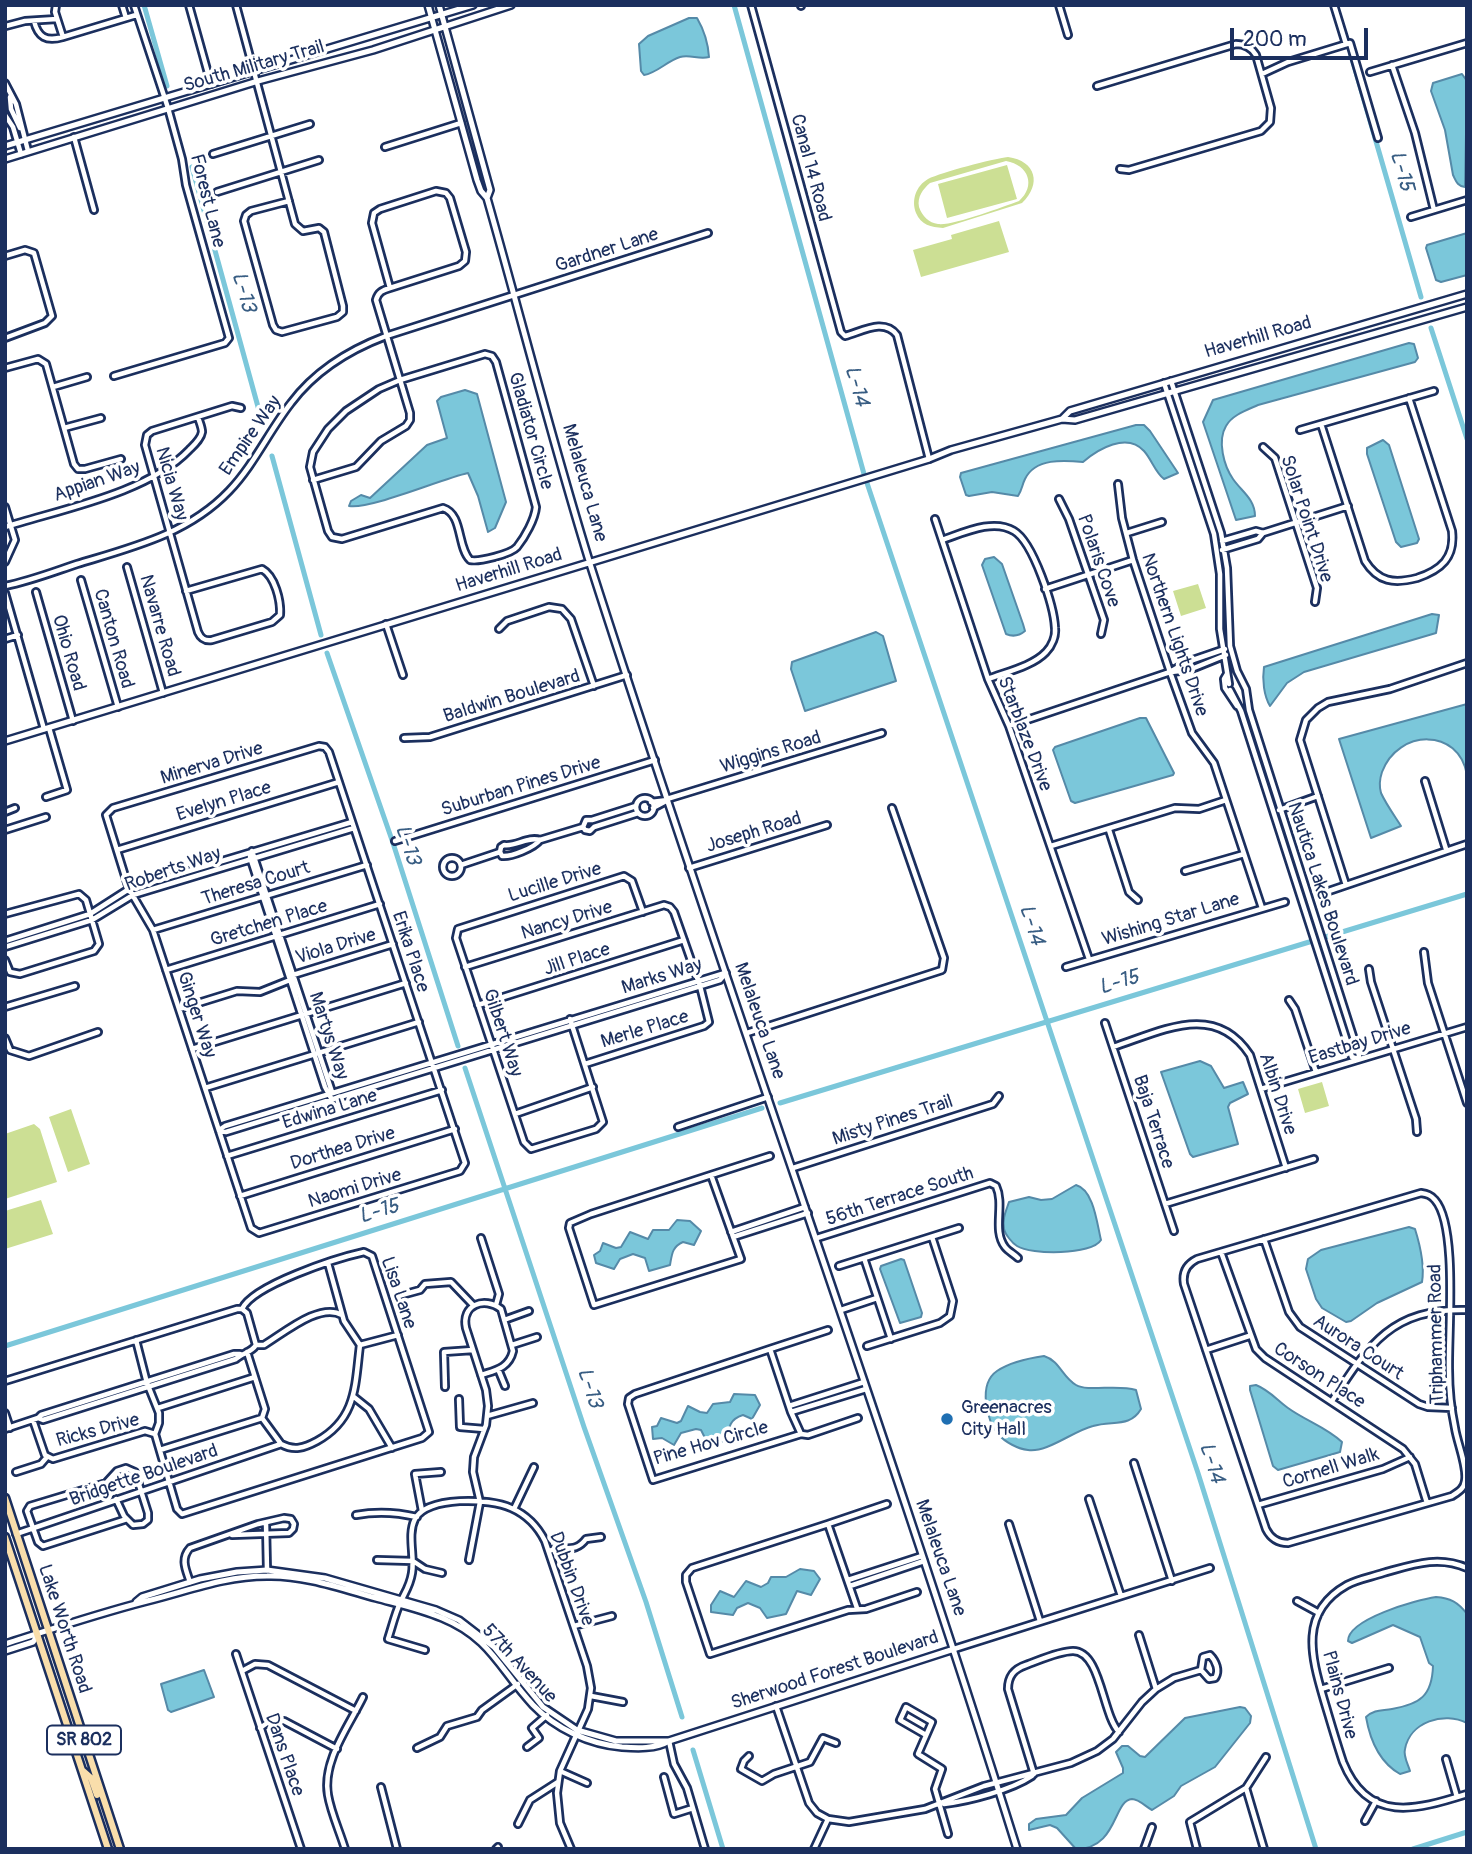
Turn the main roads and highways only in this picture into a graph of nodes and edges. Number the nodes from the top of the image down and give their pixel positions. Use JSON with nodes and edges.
{"nodes":[{"id":1,"x":6,"y":1501,"type":"edge"},
{"id":2,"x":5,"y":1537,"type":"edge"},
{"id":3,"x":66,"y":1719,"type":"junction"},
{"id":4,"x":93,"y":1768,"type":"junction"},
{"id":5,"x":82,"y":1770,"type":"junction"},
{"id":6,"x":113,"y":1828,"type":"junction"},
{"id":7,"x":108,"y":1849,"type":"edge"},
{"id":8,"x":120,"y":1849,"type":"edge"}],
"edges":[{"from":1,"to":4,"type":"main road","name":"Lake Worth Road","number":"SR 802"},
{"from":2,"to":3,"type":"main road","name":"Lake Worth Road","number":"SR 802"},
{"from":3,"to":4,"type":"main road"},
{"from":3,"to":5,"type":"main road","name":"Lake Worth Road","number":"SR 802"},
{"from":4,"to":6,"type":"main road","name":"Lake Worth Road","number":"SR 802"},
{"from":5,"to":6,"type":"main road"},
{"from":5,"to":7,"type":"main road","name":"Lake Worth Road","number":"SR 802"},
{"from":6,"to":8,"type":"main road","name":"Lake Worth Road","number":"SR 802"}]}
